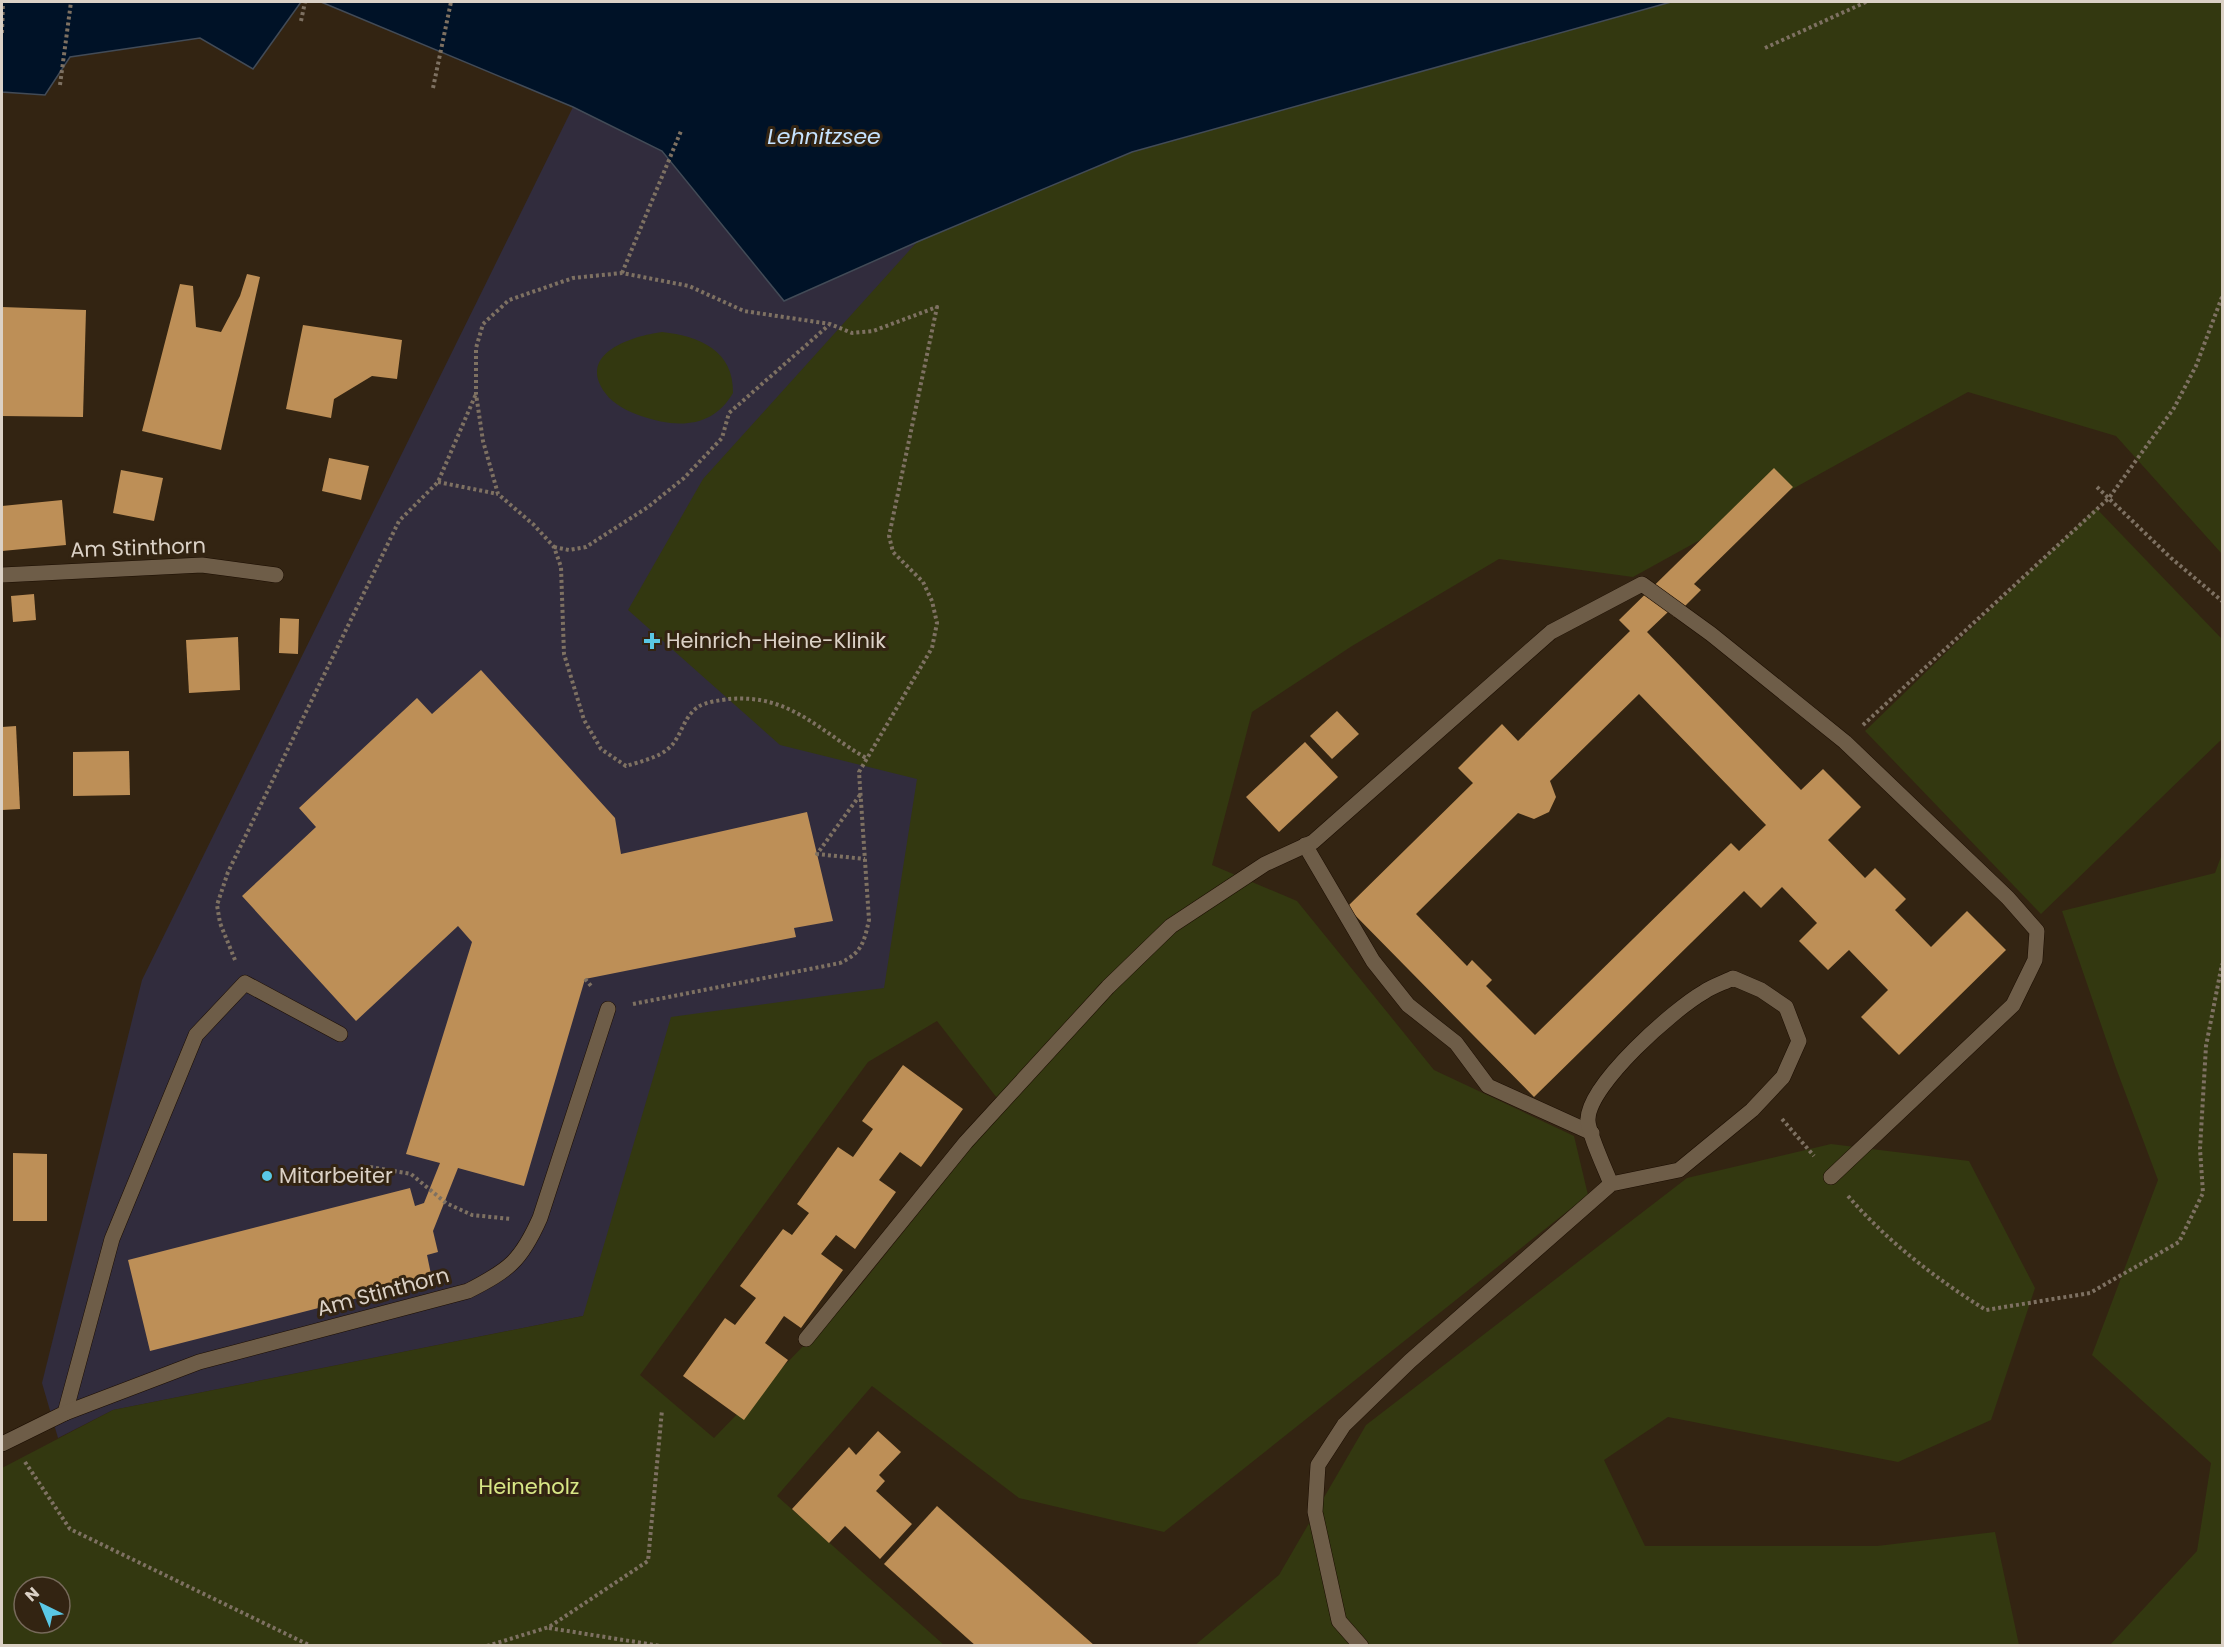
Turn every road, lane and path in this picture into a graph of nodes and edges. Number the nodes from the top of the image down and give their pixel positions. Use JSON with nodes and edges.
{"nodes":[{"id":1,"x":3,"y":2,"type":"edge"},
{"id":2,"x":71,"y":2,"type":"edge"},
{"id":3,"x":305,"y":2,"type":"edge"},
{"id":4,"x":451,"y":2,"type":"edge"},
{"id":5,"x":1866,"y":2,"type":"edge"},
{"id":6,"x":302,"y":21,"type":"dead end"},
{"id":7,"x":2,"y":33,"type":"edge"},
{"id":8,"x":1764,"y":48,"type":"dead end"},
{"id":9,"x":60,"y":85,"type":"dead end"},
{"id":10,"x":433,"y":88,"type":"dead end"},
{"id":11,"x":681,"y":131,"type":"dead end"},
{"id":12,"x":622,"y":273,"type":"junction"},
{"id":13,"x":2223,"y":297,"type":"edge"},
{"id":14,"x":830,"y":324,"type":"junction"},
{"id":15,"x":476,"y":394,"type":"junction"},
{"id":16,"x":438,"y":482,"type":"junction"},
{"id":17,"x":2097,"y":487,"type":"dead end"},
{"id":18,"x":498,"y":494,"type":"junction"},
{"id":19,"x":2109,"y":498,"type":"junction"},
{"id":20,"x":554,"y":547,"type":"junction"},
{"id":21,"x":2,"y":575,"type":"edge"},
{"id":22,"x":276,"y":575,"type":"dead end"},
{"id":23,"x":2223,"y":601,"type":"edge"},
{"id":24,"x":1845,"y":742,"type":"junction"},
{"id":25,"x":866,"y":758,"type":"junction"},
{"id":26,"x":860,"y":795,"type":"junction"},
{"id":27,"x":1305,"y":845,"type":"junction"},
{"id":28,"x":865,"y":859,"type":"junction"},
{"id":29,"x":2223,"y":964,"type":"edge"},
{"id":30,"x":585,"y":979,"type":"dead end"},
{"id":31,"x":245,"y":983,"type":"junction"},
{"id":32,"x":609,"y":1009,"type":"junction"},
{"id":33,"x":340,"y":1034,"type":"dead end"},
{"id":34,"x":1764,"y":1098,"type":"junction"},
{"id":35,"x":1592,"y":1133,"type":"junction"},
{"id":36,"x":370,"y":1167,"type":"dead end"},
{"id":37,"x":1831,"y":1177,"type":"junction"},
{"id":38,"x":1611,"y":1184,"type":"junction"},
{"id":39,"x":540,"y":1218,"type":"junction"},
{"id":40,"x":806,"y":1339,"type":"dead end"},
{"id":41,"x":662,"y":1410,"type":"dead end"},
{"id":42,"x":65,"y":1413,"type":"junction"},
{"id":43,"x":6,"y":1442,"type":"edge"},
{"id":44,"x":549,"y":1628,"type":"junction"},
{"id":45,"x":311,"y":1646,"type":"edge"},
{"id":46,"x":487,"y":1646,"type":"edge"},
{"id":47,"x":661,"y":1646,"type":"edge"},
{"id":48,"x":1361,"y":1646,"type":"edge"}],
"edges":[{"from":1,"to":7,"type":"path"},
{"from":2,"to":9,"type":"path"},
{"from":3,"to":6,"type":"path"},
{"from":4,"to":10,"type":"path"},
{"from":5,"to":8,"type":"path"},
{"from":11,"to":12,"type":"path"},
{"from":12,"to":14,"type":"path"},
{"from":12,"to":15,"type":"path"},
{"from":13,"to":19,"type":"path"},
{"from":14,"to":20,"type":"path"},
{"from":14,"to":25,"type":"path"},
{"from":15,"to":16,"type":"path"},
{"from":15,"to":18,"type":"path"},
{"from":16,"to":18,"type":"path"},
{"from":16,"to":31,"type":"path"},
{"from":17,"to":19,"type":"path"},
{"from":18,"to":20,"type":"path"},
{"from":19,"to":23,"type":"path"},
{"from":19,"to":24,"type":"path"},
{"from":20,"to":25,"type":"path"},
{"from":21,"to":22,"type":"street","name":"Am Stinthorn"},
{"from":24,"to":27,"type":"street"},
{"from":24,"to":37,"type":"street"},
{"from":25,"to":26,"type":"path"},
{"from":26,"to":28,"type":"path"},
{"from":26,"to":28,"type":"path"},
{"from":27,"to":35,"type":"street"},
{"from":27,"to":40,"type":"street"},
{"from":28,"to":32,"type":"path"},
{"from":29,"to":37,"type":"path"},
{"from":30,"to":32,"type":"path"},
{"from":31,"to":33,"type":"street"},
{"from":31,"to":42,"type":"street"},
{"from":32,"to":39,"type":"street","name":"Am Stinthorn"},
{"from":34,"to":35,"type":"street"},
{"from":34,"to":37,"type":"path"},
{"from":34,"to":38,"type":"street"},
{"from":35,"to":38,"type":"street"},
{"from":36,"to":39,"type":"path"},
{"from":38,"to":48,"type":"street"},
{"from":39,"to":42,"type":"street","name":"Am Stinthorn"},
{"from":41,"to":44,"type":"path"},
{"from":42,"to":43,"type":"street","name":"Am Stinthorn"},
{"from":43,"to":45,"type":"path"},
{"from":44,"to":46,"type":"path"},
{"from":44,"to":47,"type":"path"}]}
